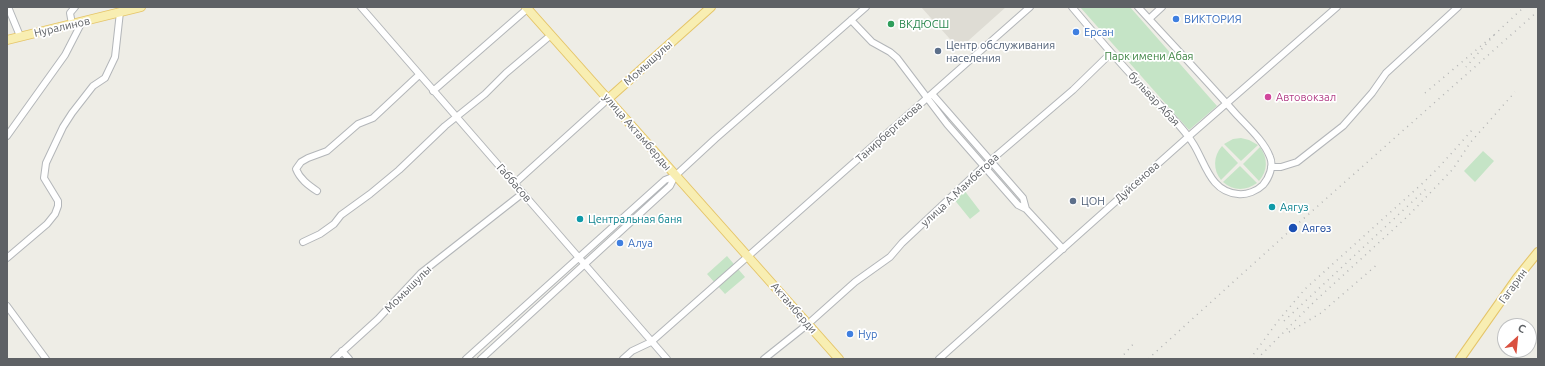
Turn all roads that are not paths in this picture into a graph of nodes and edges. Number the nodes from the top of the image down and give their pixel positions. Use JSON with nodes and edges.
{"nodes":[{"id":1,"x":8,"y":7,"type":"edge"},
{"id":2,"x":75,"y":7,"type":"edge"},
{"id":3,"x":141,"y":7,"type":"edge"},
{"id":4,"x":361,"y":7,"type":"edge"},
{"id":5,"x":711,"y":7,"type":"edge"},
{"id":6,"x":866,"y":7,"type":"edge"},
{"id":7,"x":1030,"y":7,"type":"edge"},
{"id":8,"x":1072,"y":7,"type":"edge"},
{"id":9,"x":1138,"y":7,"type":"edge"},
{"id":10,"x":1162,"y":7,"type":"edge"},
{"id":11,"x":1337,"y":7,"type":"edge"},
{"id":12,"x":1458,"y":7,"type":"edge"},
{"id":13,"x":526,"y":8,"type":"edge"},
{"id":14,"x":120,"y":12,"type":"junction"},
{"id":15,"x":1149,"y":19,"type":"junction"},
{"id":16,"x":851,"y":20,"type":"junction"},
{"id":17,"x":82,"y":22,"type":"junction"},
{"id":18,"x":72,"y":24,"type":"junction"},
{"id":19,"x":551,"y":35,"type":"junction"},
{"id":20,"x":20,"y":36,"type":"junction"},
{"id":21,"x":7,"y":40,"type":"edge"},
{"id":22,"x":1111,"y":53,"type":"junction"},
{"id":23,"x":419,"y":75,"type":"junction"},
{"id":24,"x":433,"y":91,"type":"junction"},
{"id":25,"x":929,"y":96,"type":"junction"},
{"id":26,"x":608,"y":99,"type":"junction"},
{"id":27,"x":1227,"y":104,"type":"junction"},
{"id":28,"x":456,"y":117,"type":"junction"},
{"id":29,"x":7,"y":136,"type":"edge"},
{"id":30,"x":1188,"y":136,"type":"junction"},
{"id":31,"x":990,"y":161,"type":"junction"},
{"id":32,"x":983,"y":167,"type":"junction"},
{"id":33,"x":1271,"y":167,"type":"junction"},
{"id":34,"x":675,"y":176,"type":"junction"},
{"id":35,"x":515,"y":183,"type":"junction"},
{"id":36,"x":317,"y":192,"type":"dead end"},
{"id":37,"x":524,"y":193,"type":"junction"},
{"id":38,"x":1026,"y":209,"type":"junction"},
{"id":39,"x":303,"y":242,"type":"dead end"},
{"id":40,"x":1062,"y":249,"type":"junction"},
{"id":41,"x":1538,"y":252,"type":"edge"},
{"id":42,"x":580,"y":257,"type":"junction"},
{"id":43,"x":748,"y":257,"type":"junction"},
{"id":44,"x":7,"y":258,"type":"edge"},
{"id":45,"x":585,"y":264,"type":"junction"},
{"id":46,"x":7,"y":306,"type":"edge"},
{"id":47,"x":808,"y":324,"type":"junction"},
{"id":48,"x":651,"y":342,"type":"junction"},
{"id":49,"x":342,"y":351,"type":"junction"},
{"id":50,"x":46,"y":359,"type":"edge"},
{"id":51,"x":334,"y":359,"type":"edge"},
{"id":52,"x":349,"y":359,"type":"edge"},
{"id":53,"x":466,"y":359,"type":"edge"},
{"id":54,"x":482,"y":359,"type":"edge"},
{"id":55,"x":623,"y":359,"type":"edge"},
{"id":56,"x":666,"y":359,"type":"edge"},
{"id":57,"x":764,"y":359,"type":"edge"},
{"id":58,"x":839,"y":359,"type":"edge"},
{"id":59,"x":939,"y":359,"type":"edge"},
{"id":60,"x":1460,"y":359,"type":"edge"}],
"edges":[{"from":1,"to":20,"type":"street"},
{"from":2,"to":18,"type":"street"},
{"from":3,"to":14,"type":"main road","name":"Нуралинов"},
{"from":4,"to":23,"type":"street","name":"Габбасов"},
{"from":5,"to":26,"type":"main road","name":"Момышулы"},
{"from":6,"to":16,"type":"street"},
{"from":7,"to":25,"type":"street","name":"Танирбергенова"},
{"from":8,"to":22,"type":"street","name":"бульвар Абая"},
{"from":9,"to":15,"type":"street"},
{"from":10,"to":15,"type":"street"},
{"from":11,"to":27,"type":"street","name":"Дуйсенова"},
{"from":12,"to":33,"type":"street"},
{"from":13,"to":19,"type":"main road","name":"улица Актамберды"},
{"from":13,"to":24,"type":"street"},
{"from":14,"to":17,"type":"main road","name":"Нуралинов"},
{"from":14,"to":44,"type":"street"},
{"from":15,"to":27,"type":"street"},
{"from":16,"to":25,"type":"street"},
{"from":16,"to":34,"type":"street"},
{"from":17,"to":18,"type":"main road","name":"Нуралинов"},
{"from":17,"to":29,"type":"street"},
{"from":18,"to":20,"type":"main road","name":"Нуралинов"},
{"from":19,"to":26,"type":"main road","name":"улица Актамберды"},
{"from":19,"to":28,"type":"street"},
{"from":20,"to":21,"type":"main road","name":"Нуралинов"},
{"from":22,"to":30,"type":"street","name":"бульвар Абая"},
{"from":22,"to":31,"type":"street","name":"улица А.Мамбетова"},
{"from":23,"to":24,"type":"street","name":"Габбасов"},
{"from":23,"to":36,"type":"street"},
{"from":24,"to":28,"type":"street","name":"Габбасов"},
{"from":25,"to":31,"type":"street"},
{"from":25,"to":32,"type":"street"},
{"from":25,"to":43,"type":"street","name":"Танирбергенова"},
{"from":26,"to":34,"type":"main road","name":"улица Актамберды"},
{"from":26,"to":35,"type":"street","name":"Момышулы"},
{"from":27,"to":30,"type":"street","name":"Дуйсенова"},
{"from":27,"to":33,"type":"street"},
{"from":28,"to":35,"type":"street","name":"Габбасов"},
{"from":28,"to":39,"type":"street"},
{"from":30,"to":33,"type":"street","name":"бульвар Абая"},
{"from":30,"to":40,"type":"street","name":"Дуйсенова"},
{"from":31,"to":32,"type":"street","name":"улица А.Мамбетова"},
{"from":31,"to":38,"type":"street"},
{"from":32,"to":38,"type":"street"},
{"from":32,"to":47,"type":"street","name":"улица А.Мамбетова"},
{"from":34,"to":42,"type":"street"},
{"from":34,"to":43,"type":"main road","name":"улица Актамберды"},
{"from":34,"to":45,"type":"street"},
{"from":35,"to":37,"type":"street","name":"Габбасов"},
{"from":37,"to":42,"type":"street","name":"Габбасов"},
{"from":37,"to":49,"type":"street","name":"Момышулы"},
{"from":38,"to":40,"type":"street"},
{"from":40,"to":59,"type":"street","name":"Дуйсенова"},
{"from":41,"to":60,"type":"main road","name":"Гагарин"},
{"from":42,"to":45,"type":"street","name":"Габбасов"},
{"from":42,"to":53,"type":"street"},
{"from":43,"to":47,"type":"main road","name":"Актамберди"},
{"from":43,"to":48,"type":"street","name":"Танирбергенова"},
{"from":45,"to":48,"type":"street","name":"Габбасов"},
{"from":45,"to":54,"type":"street"},
{"from":46,"to":50,"type":"street"},
{"from":47,"to":57,"type":"street","name":"улица А.Мамбетова"},
{"from":47,"to":58,"type":"main road","name":"Актамберди"},
{"from":48,"to":55,"type":"street","name":"Танирбергенова"},
{"from":48,"to":56,"type":"street","name":"Габбасов"},
{"from":49,"to":51,"type":"street","name":"Момышулы"},
{"from":49,"to":52,"type":"street"}]}
